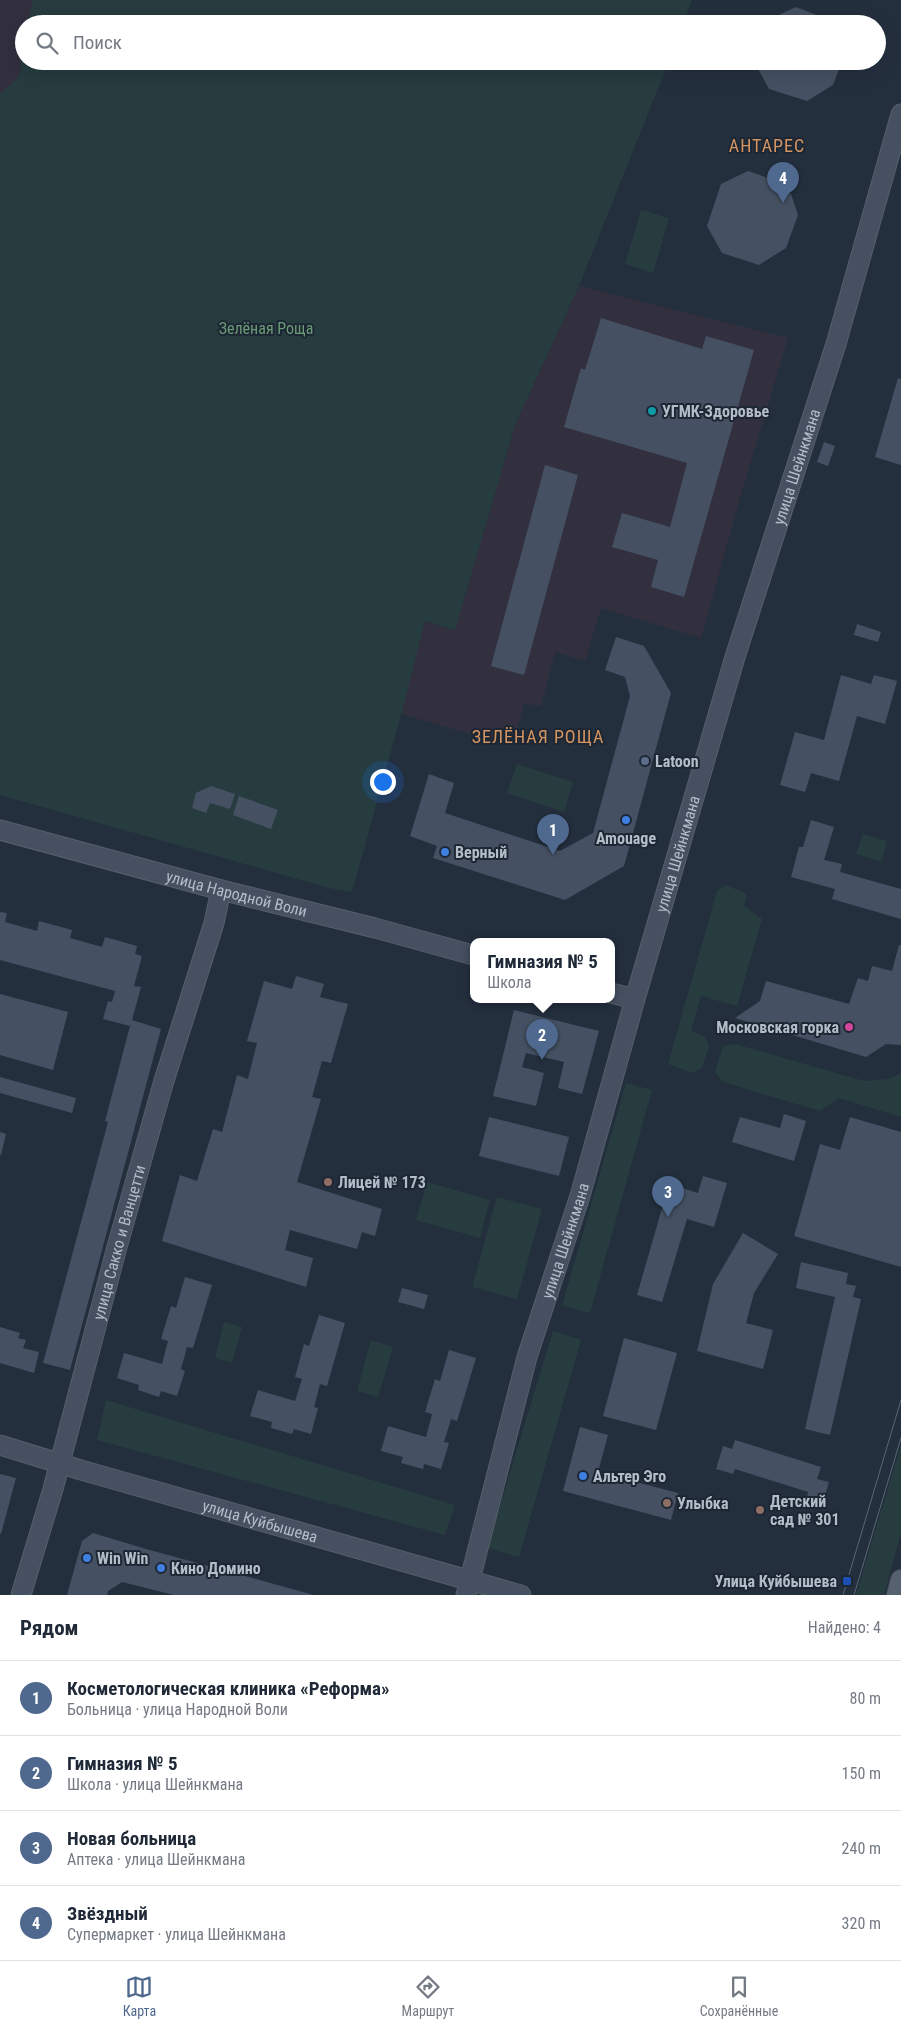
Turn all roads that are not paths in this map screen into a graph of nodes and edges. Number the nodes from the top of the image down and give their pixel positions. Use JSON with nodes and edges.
{"nodes":[{"id":1,"x":901,"y":114,"type":"edge"},
{"id":2,"x":0,"y":830,"type":"edge"},
{"id":3,"x":221,"y":890,"type":"junction"},
{"id":4,"x":470,"y":954,"type":"edge"},
{"id":5,"x":615,"y":994,"type":"edge"},
{"id":6,"x":635,"y":999,"type":"junction"},
{"id":7,"x":0,"y":1445,"type":"edge"},
{"id":8,"x":59,"y":1464,"type":"junction"},
{"id":9,"x":901,"y":1580,"type":"edge"},
{"id":10,"x":468,"y":1588,"type":"edge"},
{"id":11,"x":21,"y":1595,"type":"edge"},
{"id":12,"x":521,"y":1595,"type":"edge"},
{"id":13,"x":897,"y":1595,"type":"edge"}],
"edges":[{"from":1,"to":6,"type":"street","name":"улица Шейнкмана"},
{"from":2,"to":3,"type":"street","name":"улица Народной Воли"},
{"from":3,"to":4,"type":"street","name":"улица Народной Воли"},
{"from":3,"to":8,"type":"street","name":"улица Сакко и Ванцетти"},
{"from":5,"to":6,"type":"street"},
{"from":6,"to":10,"type":"street","name":"улица Шейнкмана"},
{"from":7,"to":8,"type":"street","name":"улица Куйбышева"},
{"from":8,"to":10,"type":"street","name":"улица Куйбышева"},
{"from":8,"to":11,"type":"street","name":"улица Сакко и Ванцетти"},
{"from":9,"to":13,"type":"main road"},
{"from":10,"to":12,"type":"street","name":"улица Куйбышева"}]}
